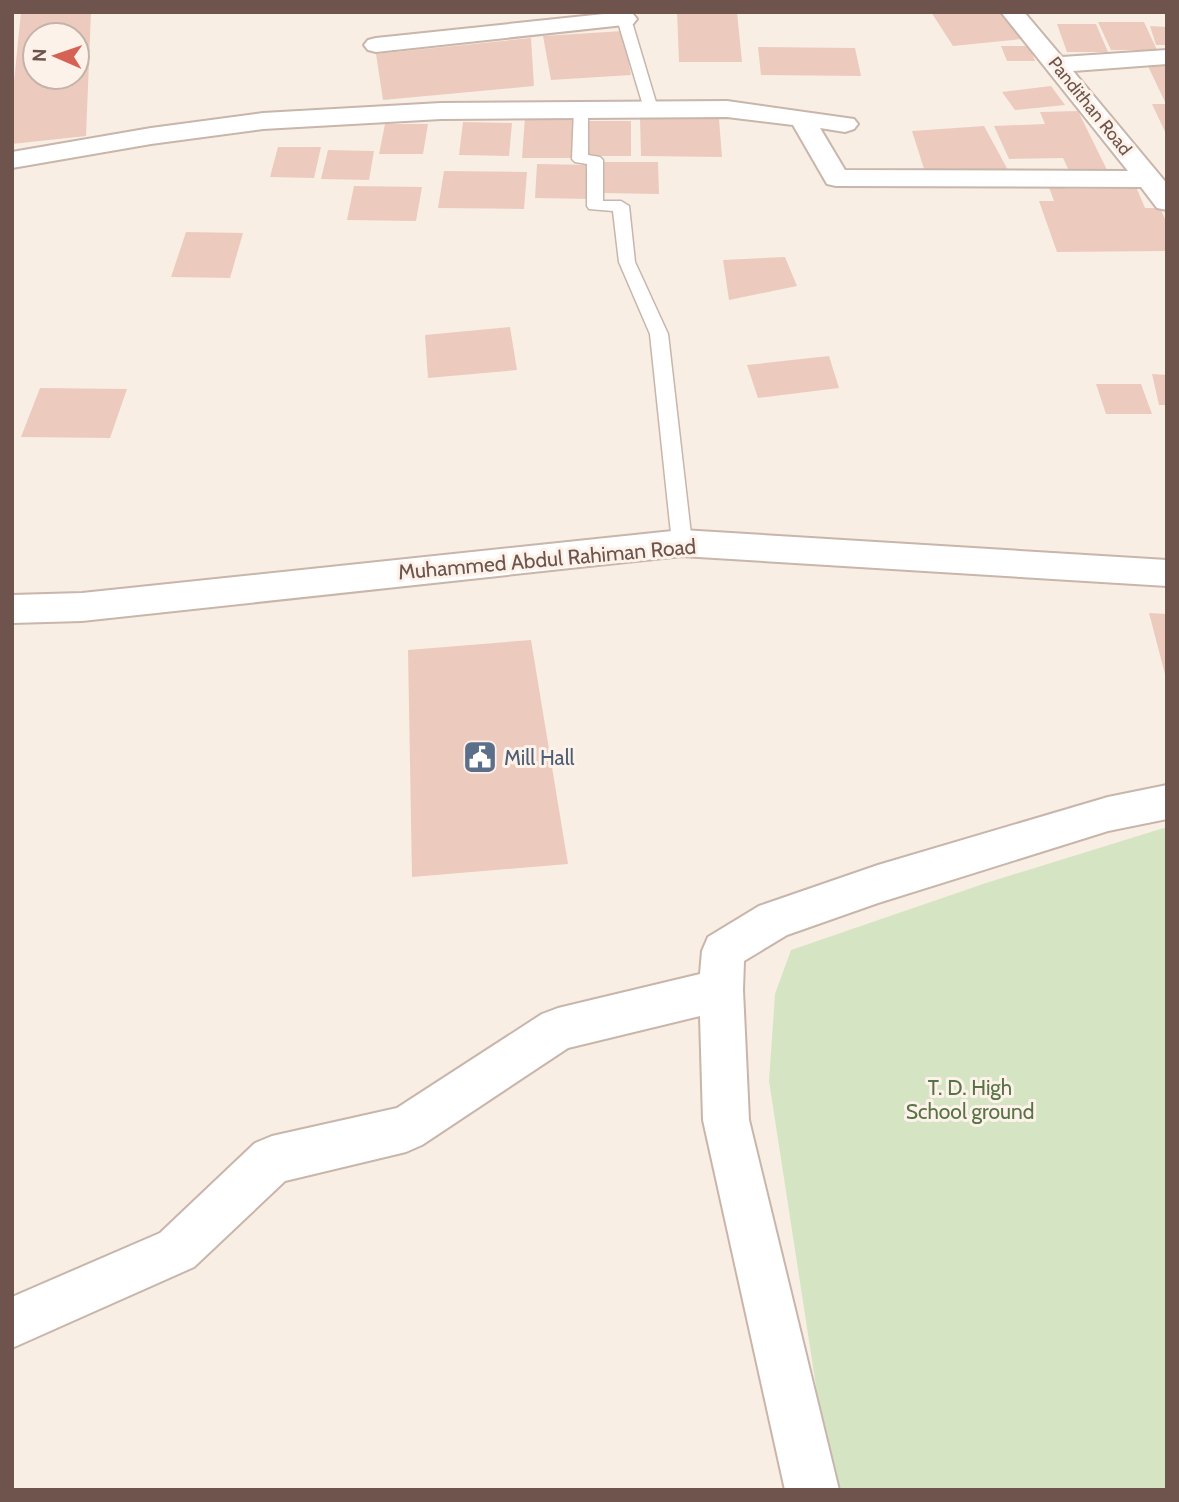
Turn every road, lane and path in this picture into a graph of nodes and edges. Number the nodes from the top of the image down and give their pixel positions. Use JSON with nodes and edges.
{"nodes":[{"id":1,"x":446,"y":12,"type":"edge"},
{"id":2,"x":1023,"y":14,"type":"edge"},
{"id":3,"x":624,"y":15,"type":"edge"},
{"id":4,"x":454,"y":36,"type":"junction"},
{"id":5,"x":376,"y":45,"type":"dead end"},
{"id":6,"x":1167,"y":57,"type":"edge"},
{"id":7,"x":1056,"y":65,"type":"junction"},
{"id":8,"x":581,"y":109,"type":"junction"},
{"id":9,"x":651,"y":109,"type":"junction"},
{"id":10,"x":802,"y":119,"type":"junction"},
{"id":11,"x":845,"y":124,"type":"dead end"},
{"id":12,"x":12,"y":160,"type":"edge"},
{"id":13,"x":1150,"y":179,"type":"junction"},
{"id":14,"x":1167,"y":202,"type":"edge"},
{"id":15,"x":682,"y":543,"type":"junction"},
{"id":16,"x":1167,"y":573,"type":"edge"},
{"id":17,"x":12,"y":609,"type":"edge"},
{"id":18,"x":1167,"y":802,"type":"edge"},
{"id":19,"x":720,"y":990,"type":"junction"},
{"id":20,"x":12,"y":1323,"type":"edge"},
{"id":21,"x":812,"y":1490,"type":"edge"}],
"edges":[{"from":1,"to":4,"type":"street"},
{"from":2,"to":7,"type":"street","name":"Pandithan Road"},
{"from":3,"to":4,"type":"street"},
{"from":3,"to":9,"type":"lane"},
{"from":4,"to":5,"type":"street"},
{"from":6,"to":7,"type":"street"},
{"from":7,"to":13,"type":"street","name":"Pandithan Road"},
{"from":8,"to":9,"type":"street"},
{"from":8,"to":12,"type":"street"},
{"from":8,"to":15,"type":"lane"},
{"from":9,"to":10,"type":"street"},
{"from":10,"to":11,"type":"street"},
{"from":10,"to":13,"type":"street"},
{"from":13,"to":14,"type":"street","name":"Pandithan Road"},
{"from":15,"to":16,"type":"street","name":"Muhammed Abdul Rahiman Road"},
{"from":15,"to":17,"type":"street","name":"Muhammed Abdul Rahiman Road"},
{"from":18,"to":19,"type":"street"},
{"from":19,"to":20,"type":"street"},
{"from":19,"to":21,"type":"street"}]}
